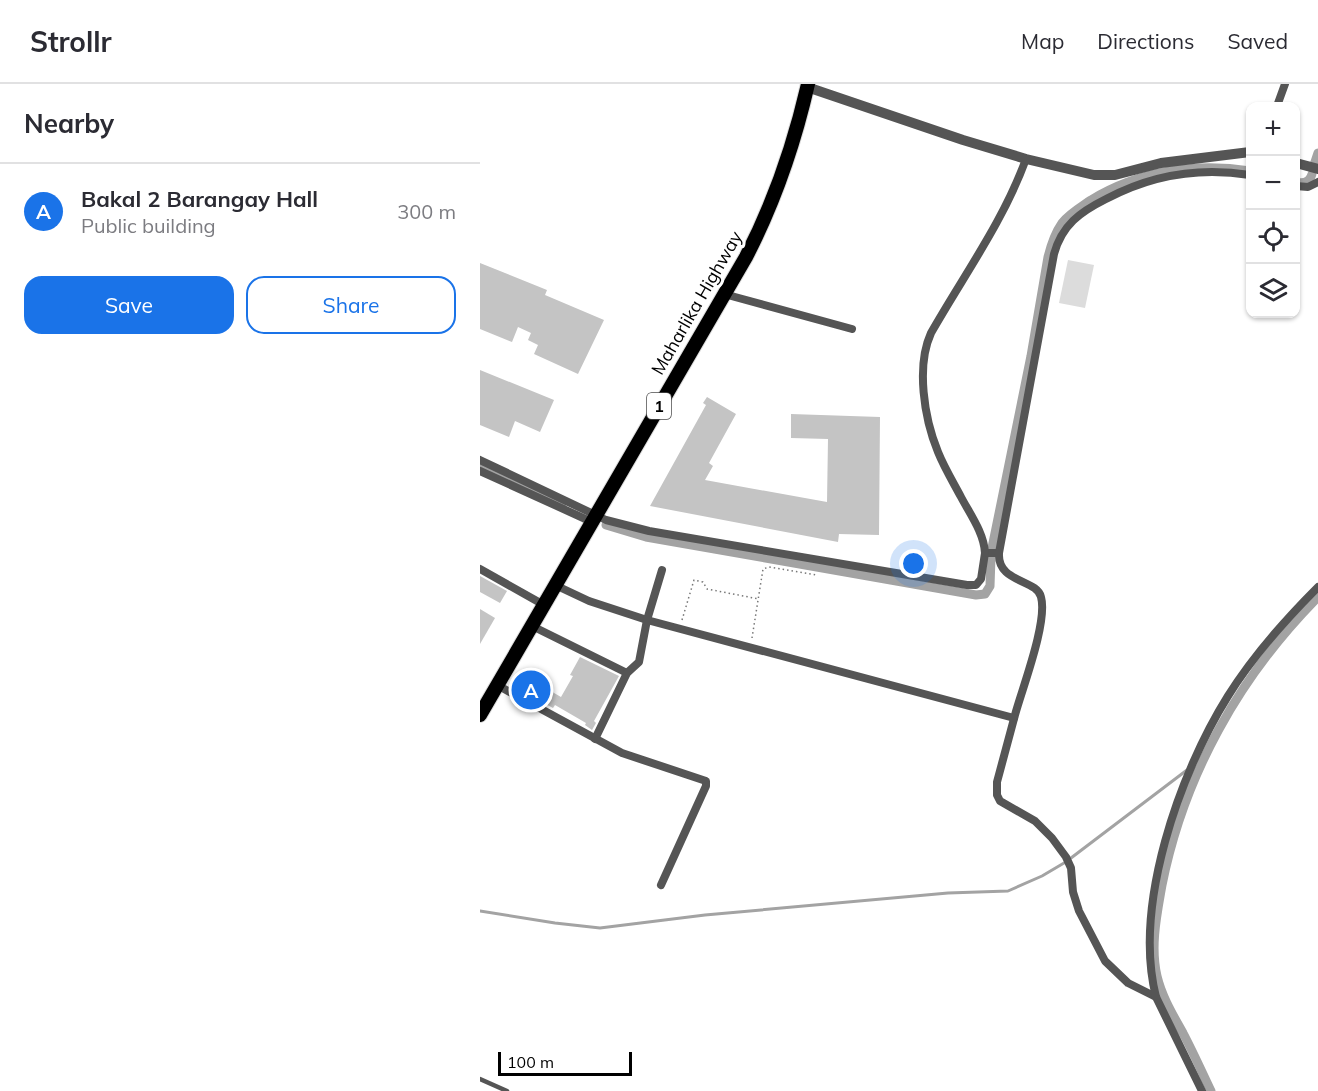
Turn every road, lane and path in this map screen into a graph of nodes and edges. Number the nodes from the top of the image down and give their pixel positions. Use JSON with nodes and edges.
{"nodes":[{"id":1,"x":1285,"y":84,"type":"edge"},
{"id":2,"x":808,"y":85,"type":"edge"},
{"id":3,"x":1278,"y":102,"type":"edge"},
{"id":4,"x":1246,"y":154,"type":"edge"},
{"id":5,"x":1026,"y":159,"type":"junction"},
{"id":6,"x":1300,"y":164,"type":"edge"},
{"id":7,"x":1318,"y":169,"type":"edge"},
{"id":8,"x":1246,"y":174,"type":"edge"},
{"id":9,"x":1318,"y":182,"type":"edge"},
{"id":10,"x":1300,"y":186,"type":"edge"},
{"id":11,"x":724,"y":294,"type":"junction"},
{"id":12,"x":852,"y":329,"type":"dead end"},
{"id":13,"x":480,"y":460,"type":"edge"},
{"id":14,"x":480,"y":471,"type":"edge"},
{"id":15,"x":594,"y":518,"type":"junction"},
{"id":16,"x":985,"y":553,"type":"junction"},
{"id":17,"x":999,"y":553,"type":"junction"},
{"id":18,"x":480,"y":569,"type":"edge"},
{"id":19,"x":662,"y":570,"type":"dead end"},
{"id":20,"x":816,"y":575,"type":"dead end"},
{"id":21,"x":555,"y":585,"type":"junction"},
{"id":22,"x":1318,"y":587,"type":"edge"},
{"id":23,"x":759,"y":599,"type":"junction"},
{"id":24,"x":544,"y":605,"type":"junction"},
{"id":25,"x":647,"y":620,"type":"junction"},
{"id":26,"x":532,"y":626,"type":"junction"},
{"id":27,"x":680,"y":629,"type":"junction"},
{"id":28,"x":750,"y":648,"type":"junction"},
{"id":29,"x":627,"y":673,"type":"junction"},
{"id":30,"x":497,"y":685,"type":"junction"},
{"id":31,"x":480,"y":714,"type":"edge"},
{"id":32,"x":1014,"y":718,"type":"junction"},
{"id":33,"x":595,"y":739,"type":"junction"},
{"id":34,"x":661,"y":885,"type":"dead end"},
{"id":35,"x":1156,"y":997,"type":"junction"},
{"id":36,"x":480,"y":1078,"type":"edge"},
{"id":37,"x":507,"y":1091,"type":"edge"},
{"id":38,"x":1202,"y":1091,"type":"edge"}],
"edges":[{"from":1,"to":3,"type":"street"},
{"from":2,"to":5,"type":"street"},
{"from":2,"to":11,"type":"highway","name":"Maharlika Highway","number":"1"},
{"from":4,"to":5,"type":"street"},
{"from":5,"to":16,"type":"street"},
{"from":6,"to":7,"type":"street"},
{"from":8,"to":17,"type":"street"},
{"from":9,"to":10,"type":"street"},
{"from":11,"to":12,"type":"street"},
{"from":11,"to":15,"type":"highway","name":"Maharlika Highway","number":"1"},
{"from":13,"to":15,"type":"street"},
{"from":14,"to":15,"type":"street"},
{"from":15,"to":16,"type":"street"},
{"from":15,"to":21,"type":"highway","name":"Maharlika Highway","number":"1"},
{"from":16,"to":17,"type":"street"},
{"from":17,"to":32,"type":"street"},
{"from":18,"to":24,"type":"street"},
{"from":19,"to":25,"type":"street"},
{"from":20,"to":23,"type":"path"},
{"from":21,"to":24,"type":"highway","name":"Maharlika Highway","number":"1"},
{"from":21,"to":25,"type":"street"},
{"from":22,"to":35,"type":"street"},
{"from":23,"to":27,"type":"path"},
{"from":23,"to":28,"type":"path"},
{"from":24,"to":26,"type":"highway","name":"Maharlika Highway","number":"1"},
{"from":25,"to":27,"type":"street"},
{"from":25,"to":29,"type":"street"},
{"from":26,"to":29,"type":"street"},
{"from":26,"to":30,"type":"highway","name":"Maharlika Highway","number":"1"},
{"from":27,"to":28,"type":"street"},
{"from":28,"to":32,"type":"street"},
{"from":29,"to":33,"type":"street"},
{"from":30,"to":31,"type":"highway","name":"Maharlika Highway","number":"1"},
{"from":30,"to":33,"type":"street"},
{"from":32,"to":35,"type":"street"},
{"from":33,"to":34,"type":"street"},
{"from":35,"to":38,"type":"street"},
{"from":36,"to":37,"type":"lane"}]}
